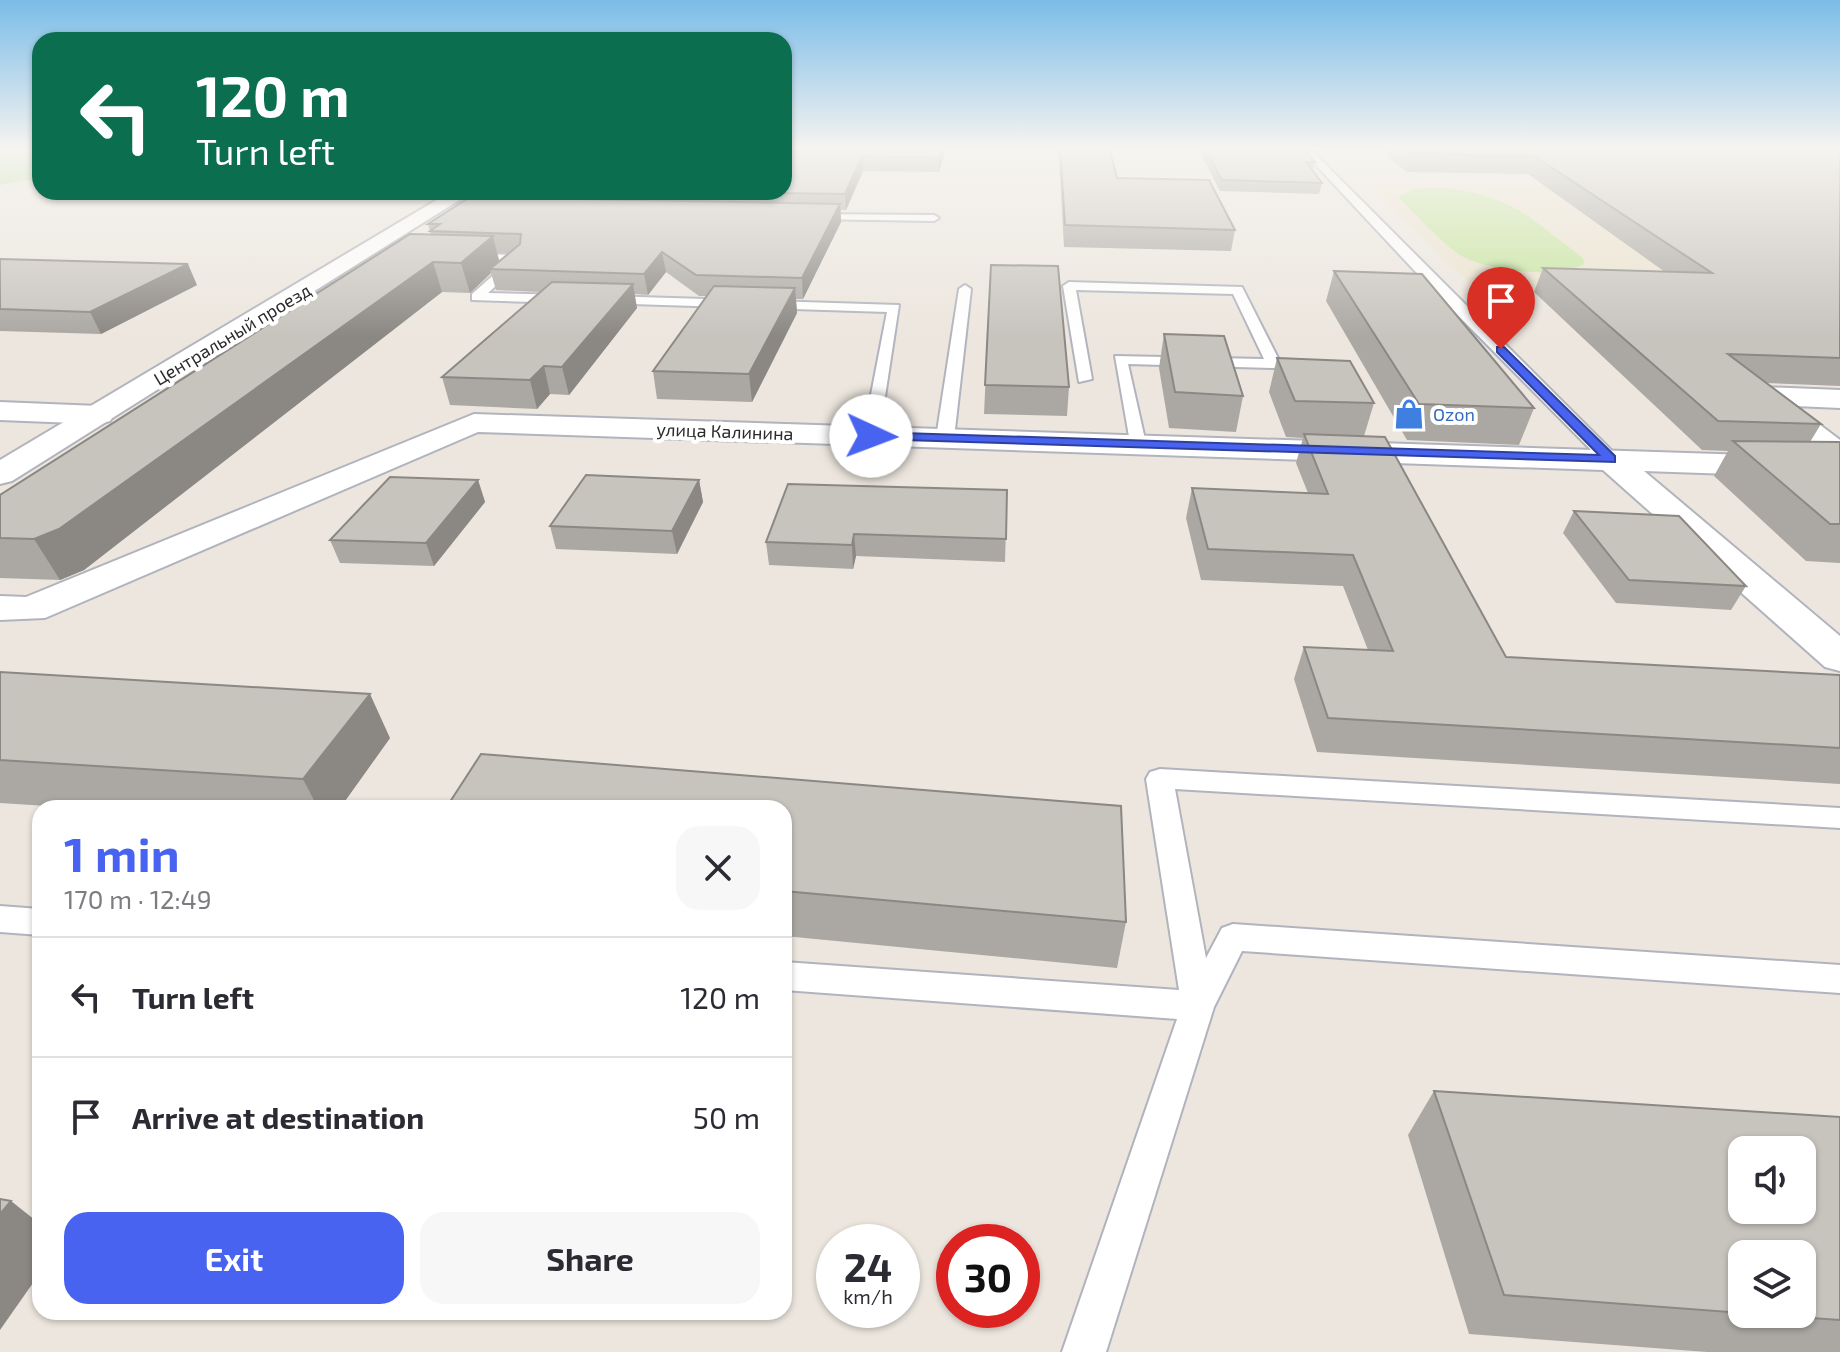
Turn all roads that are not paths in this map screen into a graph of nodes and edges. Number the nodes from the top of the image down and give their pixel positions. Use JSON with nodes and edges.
{"nodes":[{"id":1,"x":433,"y":210,"type":"edge"},
{"id":2,"x":1363,"y":210,"type":"edge"},
{"id":3,"x":794,"y":216,"type":"edge"},
{"id":4,"x":934,"y":218,"type":"dead end"},
{"id":5,"x":360,"y":255,"type":"junction"},
{"id":6,"x":392,"y":256,"type":"edge"},
{"id":7,"x":455,"y":257,"type":"edge"},
{"id":8,"x":965,"y":289,"type":"dead end"},
{"id":9,"x":1084,"y":379,"type":"dead end"},
{"id":10,"x":1840,"y":399,"type":"edge"},
{"id":11,"x":4,"y":413,"type":"edge"},
{"id":12,"x":99,"y":415,"type":"junction"},
{"id":13,"x":871,"y":436,"type":"junction"},
{"id":14,"x":945,"y":438,"type":"junction"},
{"id":15,"x":1137,"y":444,"type":"junction"},
{"id":16,"x":1610,"y":459,"type":"junction"},
{"id":17,"x":1828,"y":470,"type":"edge"},
{"id":18,"x":0,"y":474,"type":"edge"},
{"id":19,"x":0,"y":608,"type":"edge"},
{"id":20,"x":1840,"y":658,"type":"edge"},
{"id":21,"x":1840,"y":818,"type":"edge"},
{"id":22,"x":0,"y":919,"type":"edge"},
{"id":23,"x":32,"y":921,"type":"edge"},
{"id":24,"x":792,"y":977,"type":"edge"},
{"id":25,"x":1840,"y":979,"type":"edge"},
{"id":26,"x":1198,"y":1006,"type":"junction"},
{"id":27,"x":1084,"y":1352,"type":"edge"}],
"edges":[{"from":1,"to":5,"type":"street","name":"Центральный проезд"},
{"from":2,"to":16,"type":"lane"},
{"from":3,"to":4,"type":"lane"},
{"from":5,"to":6,"type":"lane"},
{"from":5,"to":12,"type":"street","name":"Центральный проезд"},
{"from":7,"to":13,"type":"lane"},
{"from":8,"to":14,"type":"lane"},
{"from":9,"to":15,"type":"lane"},
{"from":10,"to":17,"type":"street","name":"улица Калинина"},
{"from":11,"to":12,"type":"street"},
{"from":12,"to":18,"type":"street","name":"Центральный проезд"},
{"from":13,"to":14,"type":"street","name":"улица Калинина"},
{"from":13,"to":19,"type":"street","name":"улица Калинина"},
{"from":14,"to":15,"type":"street","name":"улица Калинина"},
{"from":15,"to":16,"type":"street","name":"улица Калинина"},
{"from":16,"to":17,"type":"street","name":"улица Калинина"},
{"from":16,"to":20,"type":"street"},
{"from":21,"to":26,"type":"lane"},
{"from":22,"to":23,"type":"lane"},
{"from":24,"to":26,"type":"lane"},
{"from":25,"to":26,"type":"lane"},
{"from":26,"to":27,"type":"lane"}]}
